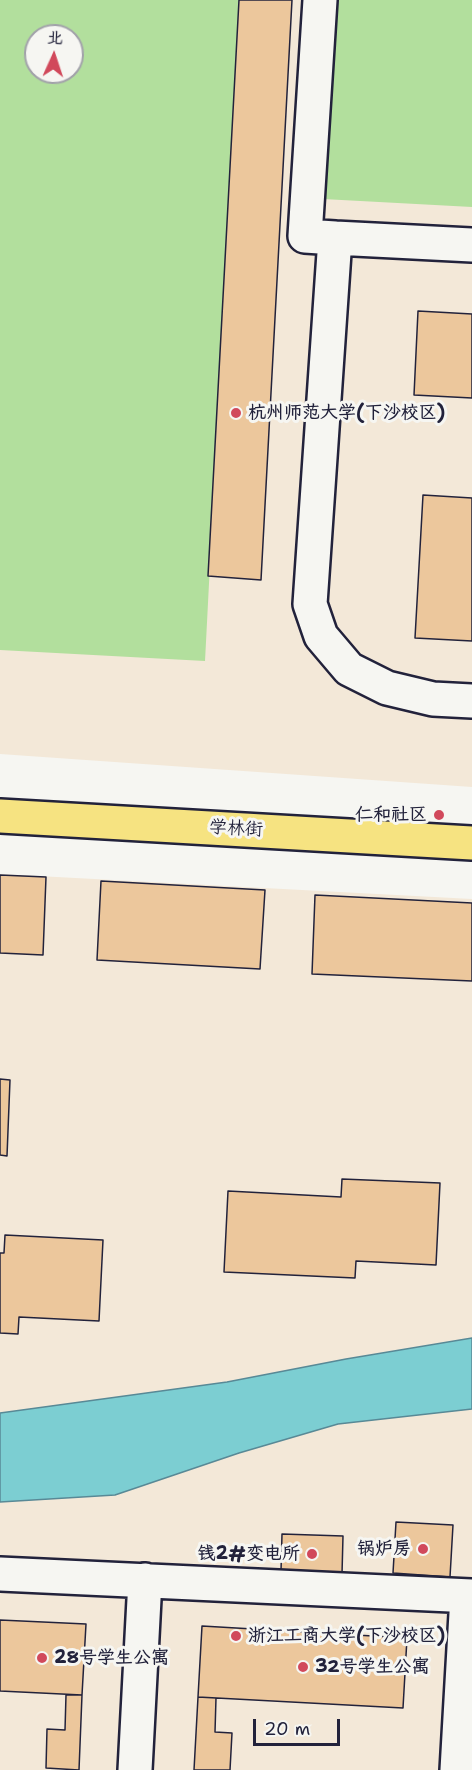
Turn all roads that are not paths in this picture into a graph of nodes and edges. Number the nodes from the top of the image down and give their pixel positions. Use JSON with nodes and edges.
{"nodes":[{"id":1,"x":320,"y":0,"type":"edge"},
{"id":2,"x":336,"y":237,"type":"junction"},
{"id":3,"x":472,"y":245,"type":"edge"},
{"id":4,"x":472,"y":700,"type":"edge"},
{"id":5,"x":0,"y":816,"type":"edge"},
{"id":6,"x":472,"y":843,"type":"edge"},
{"id":7,"x":0,"y":1574,"type":"edge"},
{"id":8,"x":145,"y":1580,"type":"junction"},
{"id":9,"x":469,"y":1596,"type":"edge"},
{"id":10,"x":135,"y":1770,"type":"edge"},
{"id":11,"x":457,"y":1770,"type":"edge"}],
"edges":[{"from":1,"to":2,"type":"street"},
{"from":2,"to":3,"type":"street"},
{"from":2,"to":4,"type":"street"},
{"from":5,"to":6,"type":"main road","name":"学林街"},
{"from":7,"to":8,"type":"street"},
{"from":8,"to":9,"type":"street"},
{"from":8,"to":10,"type":"street"},
{"from":9,"to":11,"type":"street"}]}
